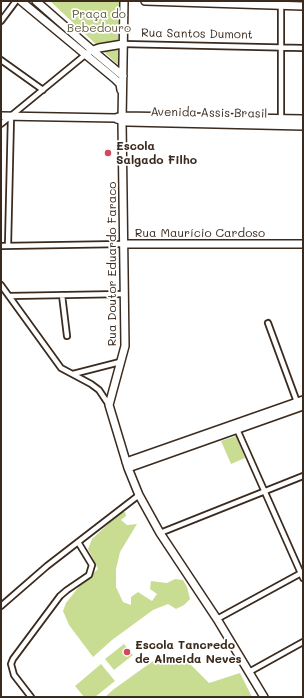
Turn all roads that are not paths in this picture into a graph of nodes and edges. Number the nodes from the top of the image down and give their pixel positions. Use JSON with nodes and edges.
{"nodes":[{"id":1,"x":16,"y":1,"type":"edge"},
{"id":2,"x":20,"y":1,"type":"edge"},
{"id":3,"x":36,"y":1,"type":"edge"},
{"id":4,"x":124,"y":1,"type":"edge"},
{"id":5,"x":145,"y":1,"type":"edge"},
{"id":6,"x":169,"y":1,"type":"edge"},
{"id":7,"x":223,"y":2,"type":"edge"},
{"id":8,"x":281,"y":3,"type":"edge"},
{"id":9,"x":303,"y":6,"type":"edge"},
{"id":10,"x":1,"y":22,"type":"edge"},
{"id":11,"x":123,"y":44,"type":"junction"},
{"id":12,"x":280,"y":47,"type":"junction"},
{"id":13,"x":303,"y":48,"type":"edge"},
{"id":14,"x":92,"y":50,"type":"junction"},
{"id":15,"x":85,"y":55,"type":"junction"},
{"id":16,"x":1,"y":60,"type":"edge"},
{"id":17,"x":123,"y":76,"type":"junction"},
{"id":18,"x":43,"y":90,"type":"junction"},
{"id":19,"x":122,"y":94,"type":"junction"},
{"id":20,"x":1,"y":116,"type":"edge"},
{"id":21,"x":11,"y":116,"type":"junction"},
{"id":22,"x":120,"y":118,"type":"junction"},
{"id":23,"x":303,"y":119,"type":"edge"},
{"id":24,"x":281,"y":122,"type":"junction"},
{"id":25,"x":1,"y":124,"type":"edge"},
{"id":26,"x":303,"y":126,"type":"edge"},
{"id":27,"x":123,"y":244,"type":"junction"},
{"id":28,"x":303,"y":244,"type":"edge"},
{"id":29,"x":1,"y":246,"type":"edge"},
{"id":30,"x":8,"y":246,"type":"junction"},
{"id":31,"x":1,"y":285,"type":"edge"},
{"id":32,"x":124,"y":294,"type":"junction"},
{"id":33,"x":62,"y":295,"type":"junction"},
{"id":34,"x":9,"y":296,"type":"junction"},
{"id":35,"x":268,"y":323,"type":"dead end"},
{"id":36,"x":68,"y":336,"type":"dead end"},
{"id":37,"x":120,"y":362,"type":"junction"},
{"id":38,"x":73,"y":374,"type":"junction"},
{"id":39,"x":301,"y":403,"type":"edge"},
{"id":40,"x":109,"y":405,"type":"junction"},
{"id":41,"x":236,"y":427,"type":"junction"},
{"id":42,"x":127,"y":465,"type":"junction"},
{"id":43,"x":303,"y":476,"type":"edge"},
{"id":44,"x":265,"y":491,"type":"junction"},
{"id":45,"x":139,"y":495,"type":"junction"},
{"id":46,"x":160,"y":533,"type":"junction"},
{"id":47,"x":78,"y":542,"type":"junction"},
{"id":48,"x":302,"y":572,"type":"edge"},
{"id":49,"x":303,"y":578,"type":"edge"},
{"id":50,"x":1,"y":606,"type":"edge"},
{"id":51,"x":217,"y":620,"type":"junction"},
{"id":52,"x":303,"y":642,"type":"edge"},
{"id":53,"x":249,"y":672,"type":"junction"},
{"id":54,"x":31,"y":697,"type":"edge"},
{"id":55,"x":264,"y":697,"type":"edge"}],
"edges":[{"from":1,"to":10,"type":"street"},
{"from":2,"to":15,"type":"main road"},
{"from":3,"to":14,"type":"main road"},
{"from":4,"to":11,"type":"main road","name":"Rua Doutor Eduardo Faraco"},
{"from":5,"to":6,"type":"main road"},
{"from":6,"to":7,"type":"main road"},
{"from":7,"to":8,"type":"main road"},
{"from":8,"to":9,"type":"main road"},
{"from":8,"to":12,"type":"street"},
{"from":11,"to":12,"type":"street","name":"Rua Santos Dumont"},
{"from":11,"to":14,"type":"main road","name":"Rua Santos Dumont"},
{"from":11,"to":17,"type":"main road","name":"Rua Doutor Eduardo Faraco"},
{"from":12,"to":13,"type":"street","name":"Rua Santos Dumont"},
{"from":12,"to":24,"type":"street"},
{"from":14,"to":15,"type":"main road"},
{"from":14,"to":17,"type":"main road"},
{"from":15,"to":18,"type":"street"},
{"from":15,"to":19,"type":"main road"},
{"from":16,"to":18,"type":"street"},
{"from":17,"to":19,"type":"main road","name":"Rua Doutor Eduardo Faraco"},
{"from":18,"to":21,"type":"street"},
{"from":19,"to":22,"type":"main road","name":"Rua Doutor Eduardo Faraco"},
{"from":20,"to":21,"type":"main road","name":"Avenida Assis Brasil"},
{"from":21,"to":22,"type":"main road","name":"Avenida Assis Brasil"},
{"from":21,"to":25,"type":"street"},
{"from":21,"to":30,"type":"street"},
{"from":22,"to":24,"type":"main road","name":"Avenida Assis Brasil"},
{"from":22,"to":27,"type":"main road","name":"Rua Doutor Eduardo Faraco"},
{"from":23,"to":24,"type":"main road","name":"Avenida Assis Brasil"},
{"from":24,"to":26,"type":"main road","name":"Avenida Assis Brasil"},
{"from":27,"to":28,"type":"main road","name":"Rua Maurício Cardoso"},
{"from":27,"to":30,"type":"street","name":"Rua Maurício Cardoso"},
{"from":27,"to":32,"type":"main road","name":"Rua Doutor Eduardo Faraco"},
{"from":29,"to":30,"type":"street","name":"Rua Maurício Cardoso"},
{"from":31,"to":34,"type":"street"},
{"from":32,"to":33,"type":"street"},
{"from":32,"to":37,"type":"main road","name":"Rua Doutor Eduardo Faraco"},
{"from":33,"to":34,"type":"street"},
{"from":33,"to":36,"type":"street"},
{"from":34,"to":38,"type":"street"},
{"from":35,"to":39,"type":"street"},
{"from":37,"to":38,"type":"street"},
{"from":37,"to":40,"type":"main road","name":"Rua Doutor Eduardo Faraco"},
{"from":38,"to":40,"type":"street"},
{"from":39,"to":41,"type":"main road"},
{"from":40,"to":42,"type":"main road"},
{"from":41,"to":42,"type":"main road"},
{"from":41,"to":44,"type":"street"},
{"from":42,"to":45,"type":"main road"},
{"from":43,"to":44,"type":"street"},
{"from":44,"to":46,"type":"street"},
{"from":44,"to":48,"type":"street"},
{"from":45,"to":46,"type":"main road"},
{"from":45,"to":47,"type":"street"},
{"from":46,"to":51,"type":"main road"},
{"from":47,"to":50,"type":"street"},
{"from":47,"to":54,"type":"street"},
{"from":48,"to":49,"type":"street"},
{"from":48,"to":51,"type":"street"},
{"from":51,"to":53,"type":"main road"},
{"from":52,"to":53,"type":"street"},
{"from":53,"to":55,"type":"main road"}]}
